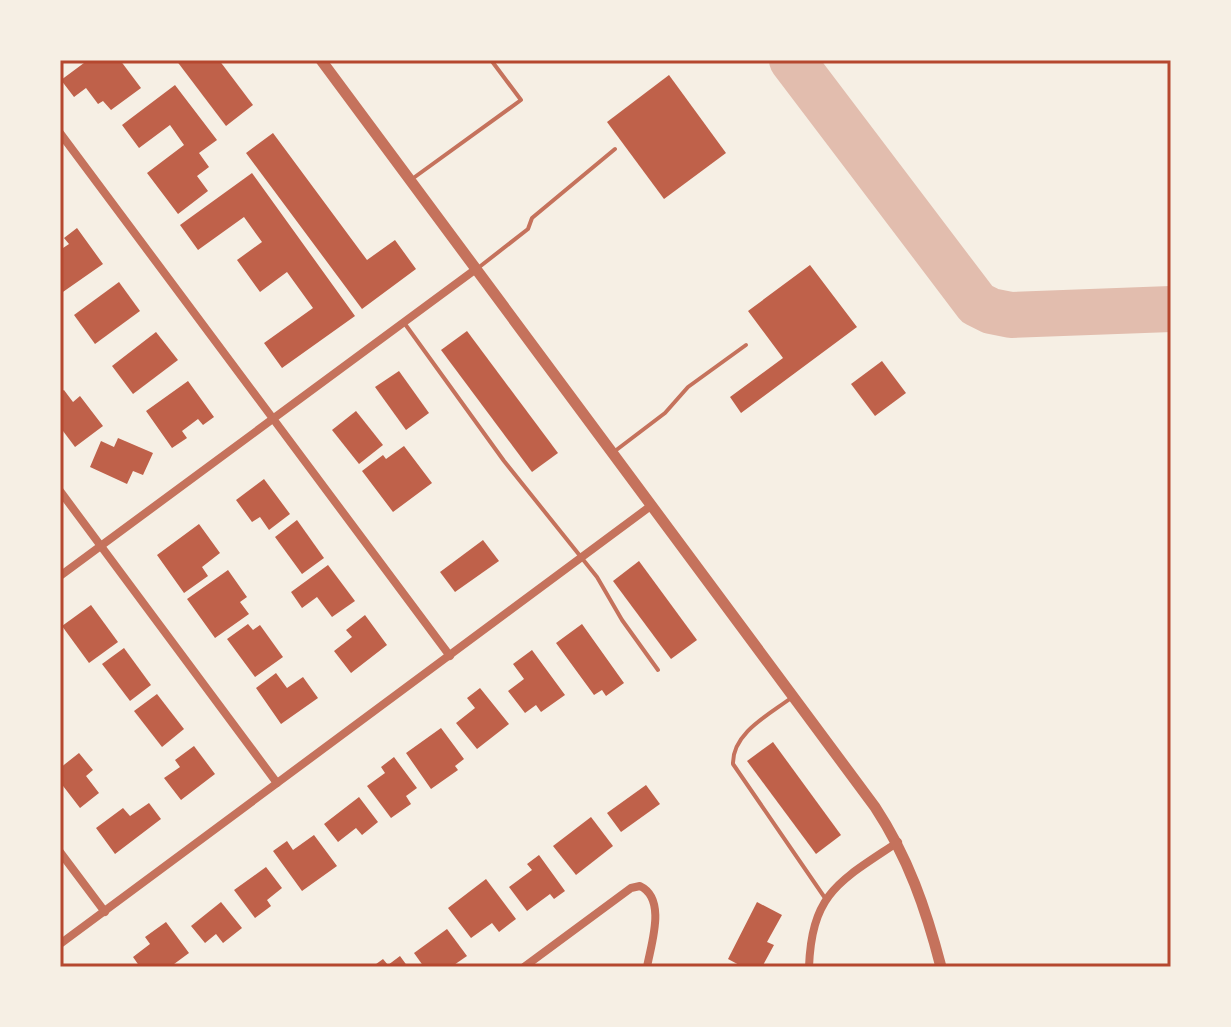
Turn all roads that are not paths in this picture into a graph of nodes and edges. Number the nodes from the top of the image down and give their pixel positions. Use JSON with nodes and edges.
{"nodes":[{"id":1,"x":321,"y":60,"type":"edge"},
{"id":2,"x":491,"y":60,"type":"edge"},
{"id":3,"x":60,"y":133,"type":"edge"},
{"id":4,"x":615,"y":149,"type":"dead end"},
{"id":5,"x":410,"y":180,"type":"junction"},
{"id":6,"x":476,"y":269,"type":"junction"},
{"id":7,"x":404,"y":323,"type":"junction"},
{"id":8,"x":746,"y":345,"type":"dead end"},
{"id":9,"x":273,"y":419,"type":"junction"},
{"id":10,"x":613,"y":453,"type":"junction"},
{"id":11,"x":60,"y":491,"type":"edge"},
{"id":12,"x":652,"y":505,"type":"junction"},
{"id":13,"x":101,"y":546,"type":"junction"},
{"id":14,"x":582,"y":557,"type":"junction"},
{"id":15,"x":60,"y":576,"type":"edge"},
{"id":16,"x":450,"y":656,"type":"junction"},
{"id":17,"x":658,"y":670,"type":"dead end"},
{"id":18,"x":793,"y":696,"type":"junction"},
{"id":19,"x":277,"y":783,"type":"junction"},
{"id":20,"x":898,"y":842,"type":"junction"},
{"id":21,"x":60,"y":852,"type":"edge"},
{"id":22,"x":826,"y":899,"type":"junction"},
{"id":23,"x":105,"y":912,"type":"junction"},
{"id":24,"x":60,"y":944,"type":"edge"},
{"id":25,"x":524,"y":967,"type":"edge"},
{"id":26,"x":647,"y":967,"type":"edge"},
{"id":27,"x":809,"y":967,"type":"edge"},
{"id":28,"x":941,"y":967,"type":"edge"}],
"edges":[{"from":1,"to":5,"type":"street"},
{"from":2,"to":5,"type":"lane"},
{"from":3,"to":9,"type":"street"},
{"from":4,"to":6,"type":"lane"},
{"from":5,"to":6,"type":"street"},
{"from":6,"to":7,"type":"street"},
{"from":6,"to":10,"type":"street"},
{"from":7,"to":9,"type":"street"},
{"from":7,"to":14,"type":"lane"},
{"from":8,"to":10,"type":"lane"},
{"from":9,"to":13,"type":"street"},
{"from":9,"to":16,"type":"street"},
{"from":10,"to":12,"type":"street"},
{"from":11,"to":13,"type":"street"},
{"from":12,"to":14,"type":"street"},
{"from":12,"to":18,"type":"street"},
{"from":13,"to":15,"type":"street"},
{"from":13,"to":19,"type":"street"},
{"from":14,"to":16,"type":"street"},
{"from":14,"to":17,"type":"lane"},
{"from":16,"to":19,"type":"street"},
{"from":18,"to":20,"type":"street"},
{"from":18,"to":22,"type":"lane"},
{"from":19,"to":23,"type":"street"},
{"from":20,"to":22,"type":"street"},
{"from":20,"to":28,"type":"street"},
{"from":21,"to":23,"type":"street"},
{"from":22,"to":27,"type":"street"},
{"from":23,"to":24,"type":"street"},
{"from":25,"to":26,"type":"street"}]}
